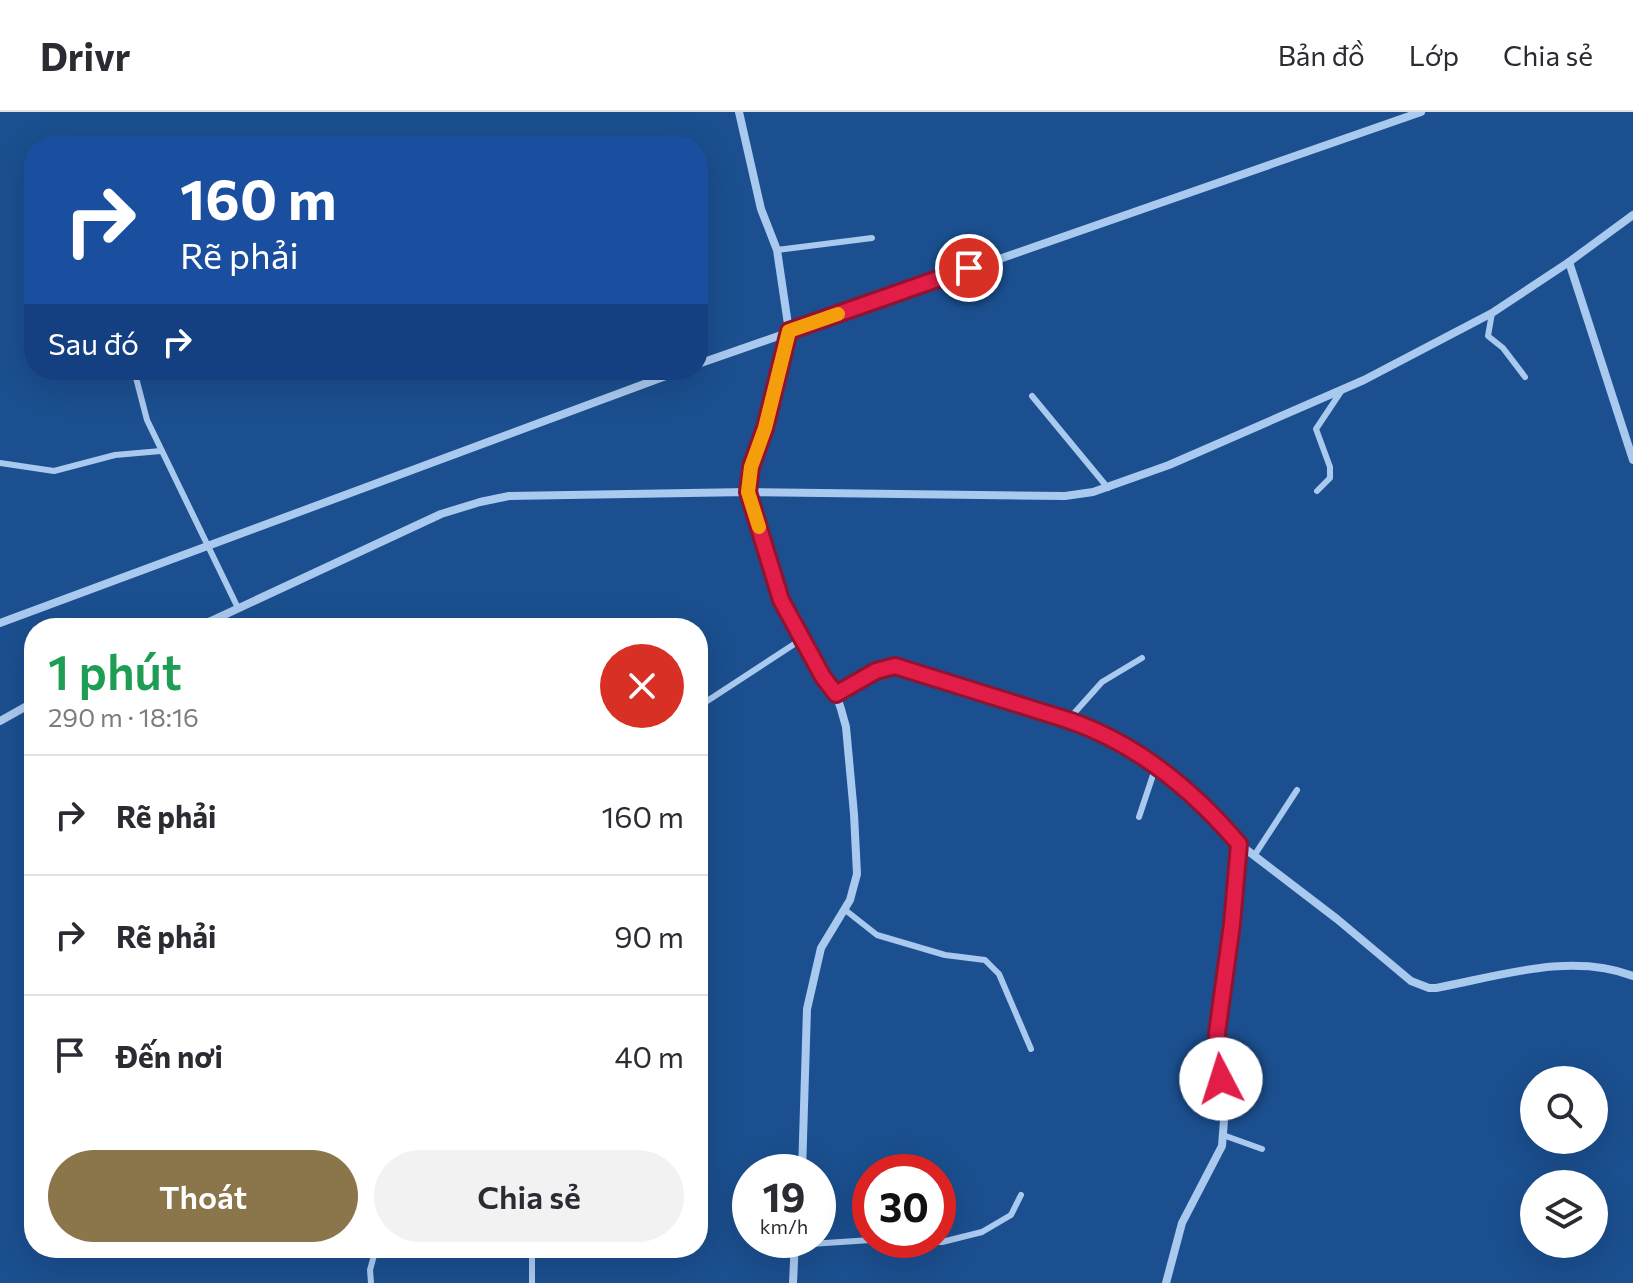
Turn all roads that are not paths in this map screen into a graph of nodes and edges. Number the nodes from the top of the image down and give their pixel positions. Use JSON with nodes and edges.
{"nodes":[{"id":1,"x":739,"y":112,"type":"edge"},
{"id":2,"x":1421,"y":112,"type":"edge"},
{"id":3,"x":1633,"y":215,"type":"edge"},
{"id":4,"x":872,"y":238,"type":"dead end"},
{"id":5,"x":777,"y":250,"type":"junction"},
{"id":6,"x":1569,"y":262,"type":"junction"},
{"id":7,"x":1492,"y":313,"type":"junction"},
{"id":8,"x":789,"y":331,"type":"junction"},
{"id":9,"x":708,"y":360,"type":"edge"},
{"id":10,"x":1525,"y":377,"type":"dead end"},
{"id":11,"x":137,"y":380,"type":"edge"},
{"id":12,"x":655,"y":380,"type":"edge"},
{"id":13,"x":1342,"y":390,"type":"junction"},
{"id":14,"x":1032,"y":396,"type":"dead end"},
{"id":15,"x":161,"y":451,"type":"junction"},
{"id":16,"x":1633,"y":460,"type":"edge"},
{"id":17,"x":0,"y":463,"type":"edge"},
{"id":18,"x":1108,"y":488,"type":"junction"},
{"id":19,"x":1317,"y":491,"type":"dead end"},
{"id":20,"x":748,"y":492,"type":"junction"},
{"id":21,"x":208,"y":545,"type":"junction"},
{"id":22,"x":238,"y":608,"type":"junction"},
{"id":23,"x":217,"y":618,"type":"edge"},
{"id":24,"x":0,"y":623,"type":"edge"},
{"id":25,"x":802,"y":639,"type":"junction"},
{"id":26,"x":1142,"y":658,"type":"dead end"},
{"id":27,"x":836,"y":694,"type":"junction"},
{"id":28,"x":708,"y":700,"type":"edge"},
{"id":29,"x":24,"y":708,"type":"edge"},
{"id":30,"x":1068,"y":720,"type":"junction"},
{"id":31,"x":0,"y":721,"type":"edge"},
{"id":32,"x":1156,"y":766,"type":"junction"},
{"id":33,"x":1297,"y":790,"type":"dead end"},
{"id":34,"x":1139,"y":817,"type":"dead end"},
{"id":35,"x":1239,"y":844,"type":"junction"},
{"id":36,"x":1254,"y":856,"type":"junction"},
{"id":37,"x":844,"y":909,"type":"junction"},
{"id":38,"x":1633,"y":976,"type":"edge"},
{"id":39,"x":1031,"y":1049,"type":"dead end"},
{"id":40,"x":1223,"y":1135,"type":"junction"},
{"id":41,"x":1262,"y":1149,"type":"dead end"},
{"id":42,"x":803,"y":1154,"type":"edge"},
{"id":43,"x":1021,"y":1195,"type":"dead end"},
{"id":44,"x":956,"y":1238,"type":"edge"},
{"id":45,"x":373,"y":1258,"type":"edge"},
{"id":46,"x":532,"y":1258,"type":"edge"},
{"id":47,"x":794,"y":1258,"type":"edge"},
{"id":48,"x":371,"y":1283,"type":"edge"},
{"id":49,"x":532,"y":1283,"type":"edge"},
{"id":50,"x":793,"y":1283,"type":"edge"},
{"id":51,"x":1166,"y":1283,"type":"edge"}],
"edges":[{"from":1,"to":5,"type":"street"},
{"from":2,"to":8,"type":"street"},
{"from":3,"to":6,"type":"street"},
{"from":4,"to":5,"type":"lane"},
{"from":5,"to":8,"type":"street"},
{"from":6,"to":7,"type":"street"},
{"from":6,"to":16,"type":"street"},
{"from":7,"to":10,"type":"lane"},
{"from":7,"to":13,"type":"street"},
{"from":8,"to":9,"type":"street"},
{"from":8,"to":20,"type":"street"},
{"from":11,"to":15,"type":"lane"},
{"from":12,"to":21,"type":"street"},
{"from":13,"to":18,"type":"street"},
{"from":13,"to":19,"type":"lane"},
{"from":14,"to":18,"type":"lane"},
{"from":15,"to":17,"type":"lane"},
{"from":15,"to":21,"type":"lane"},
{"from":18,"to":20,"type":"street"},
{"from":20,"to":22,"type":"street"},
{"from":20,"to":25,"type":"street"},
{"from":21,"to":22,"type":"lane"},
{"from":21,"to":24,"type":"street"},
{"from":22,"to":23,"type":"street"},
{"from":25,"to":27,"type":"street"},
{"from":25,"to":28,"type":"lane"},
{"from":26,"to":30,"type":"lane"},
{"from":27,"to":30,"type":"street"},
{"from":27,"to":37,"type":"street"},
{"from":29,"to":31,"type":"street"},
{"from":30,"to":32,"type":"street"},
{"from":32,"to":34,"type":"lane"},
{"from":32,"to":35,"type":"street"},
{"from":33,"to":36,"type":"lane"},
{"from":35,"to":36,"type":"street"},
{"from":35,"to":40,"type":"street"},
{"from":36,"to":38,"type":"street"},
{"from":37,"to":39,"type":"lane"},
{"from":37,"to":42,"type":"street"},
{"from":40,"to":41,"type":"lane"},
{"from":40,"to":51,"type":"street"},
{"from":43,"to":44,"type":"lane"},
{"from":45,"to":48,"type":"lane"},
{"from":46,"to":49,"type":"lane"},
{"from":47,"to":50,"type":"street"}]}
